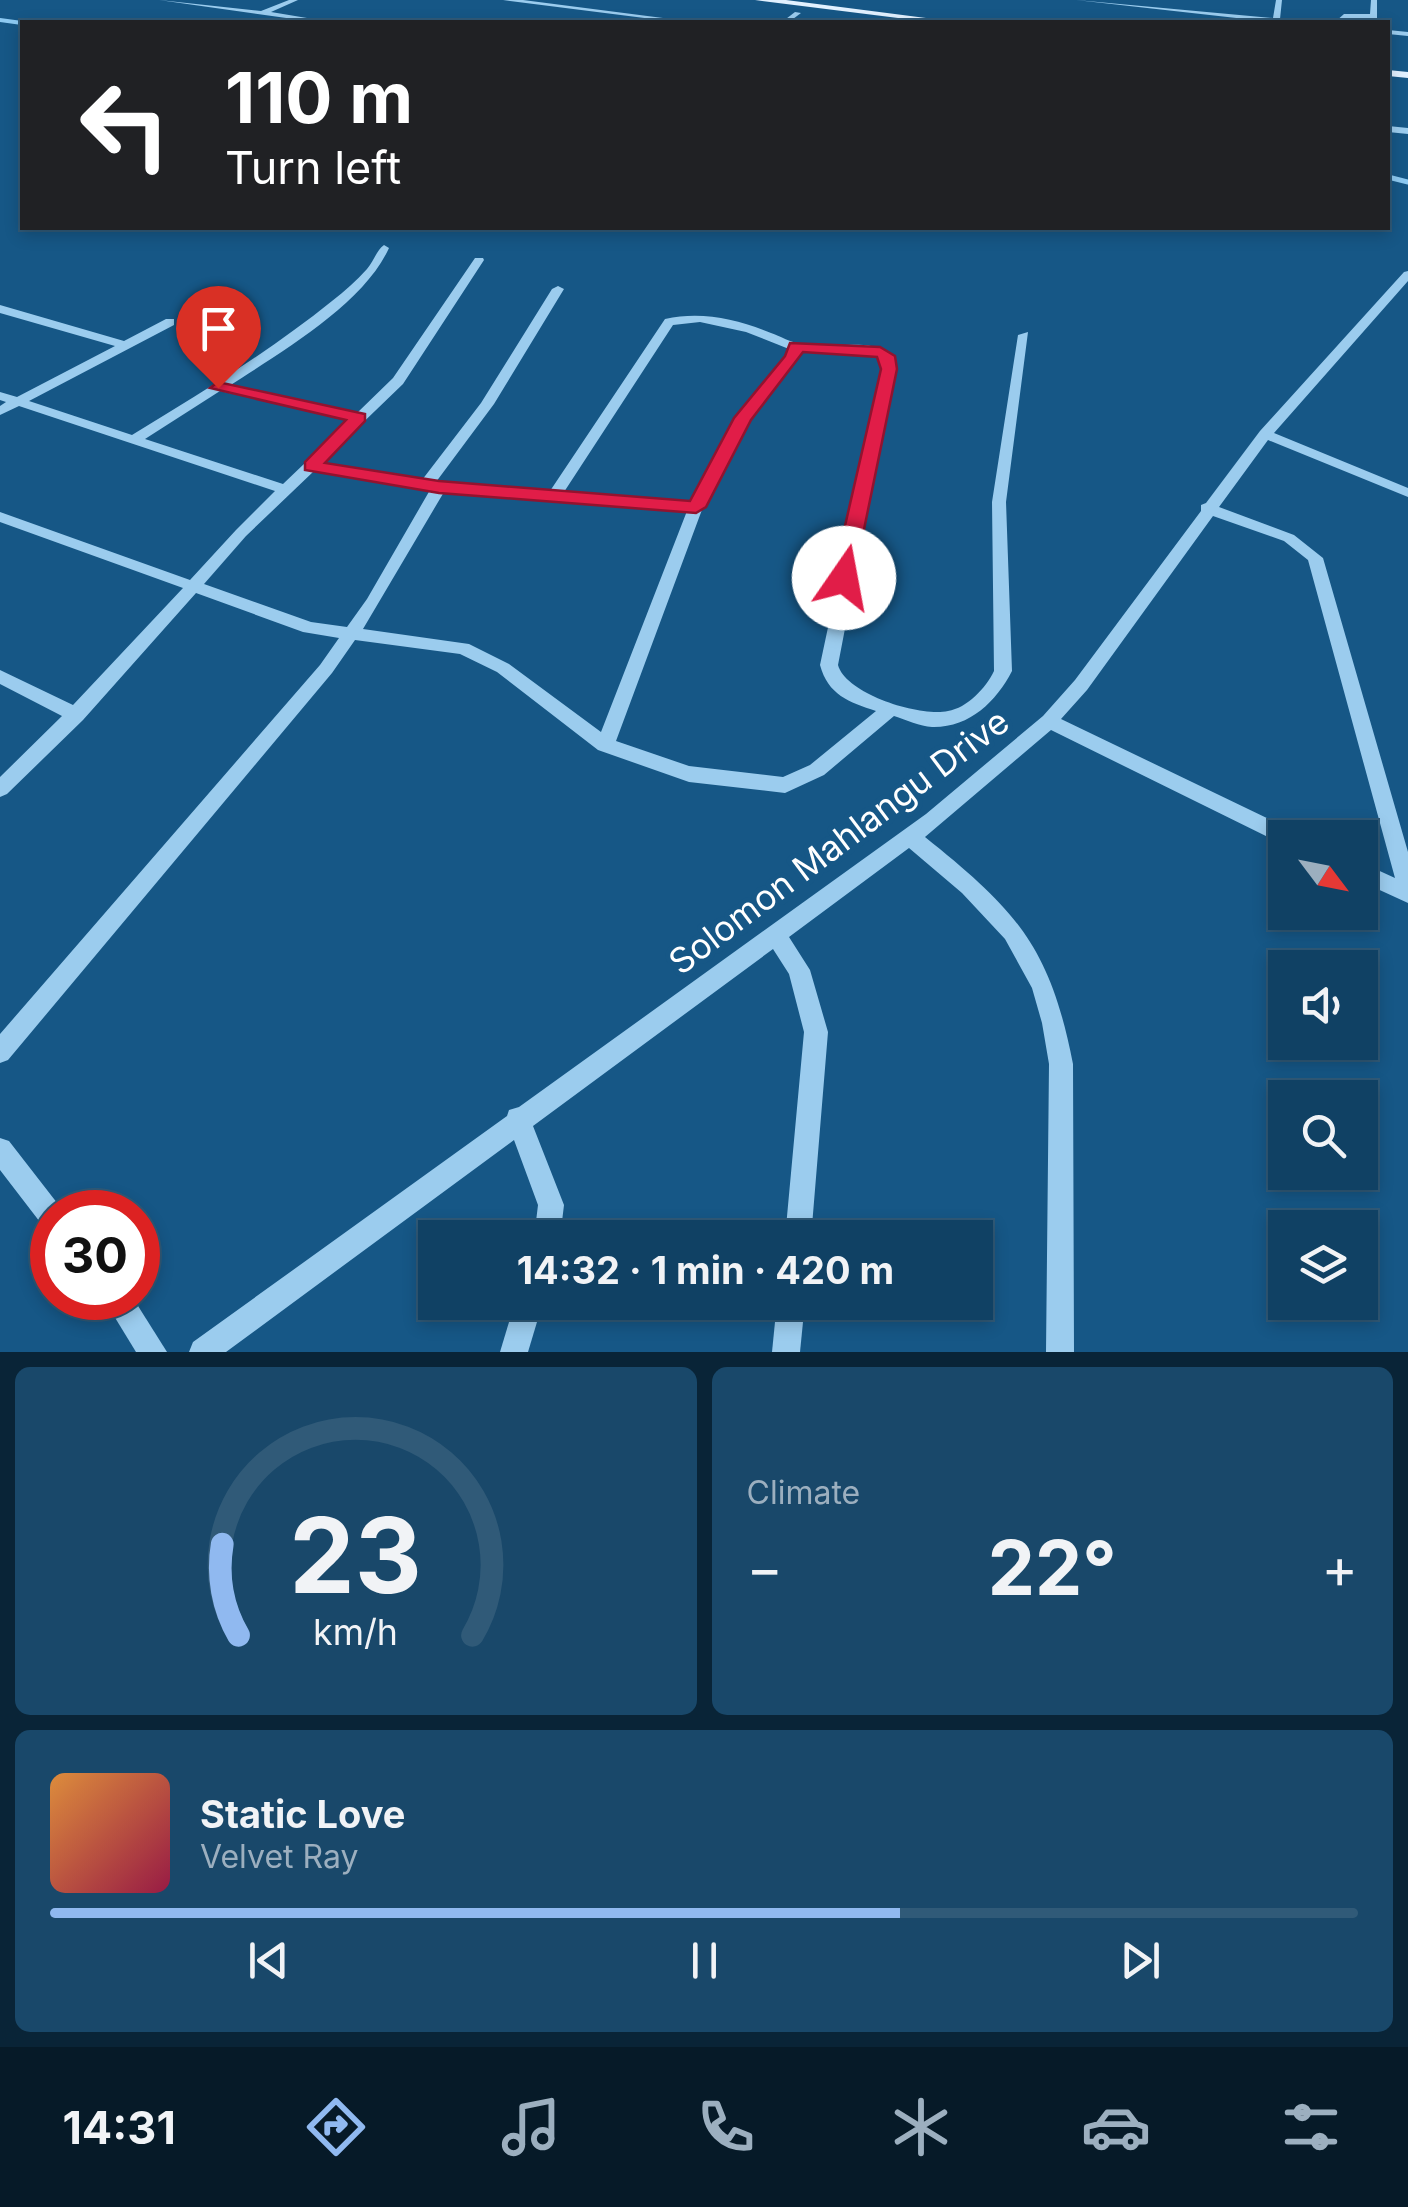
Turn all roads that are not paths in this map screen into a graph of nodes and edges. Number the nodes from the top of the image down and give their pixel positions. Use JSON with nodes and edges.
{"nodes":[{"id":1,"x":162,"y":0,"type":"edge"},
{"id":2,"x":295,"y":0,"type":"edge"},
{"id":3,"x":506,"y":0,"type":"edge"},
{"id":4,"x":760,"y":0,"type":"edge"},
{"id":5,"x":1079,"y":0,"type":"edge"},
{"id":6,"x":1186,"y":0,"type":"edge"},
{"id":7,"x":1374,"y":0,"type":"edge"},
{"id":8,"x":1093,"y":1,"type":"edge"},
{"id":9,"x":577,"y":8,"type":"junction"},
{"id":10,"x":1181,"y":11,"type":"junction"},
{"id":11,"x":797,"y":12,"type":"dead end"},
{"id":12,"x":262,"y":14,"type":"junction"},
{"id":13,"x":565,"y":16,"type":"dead end"},
{"id":14,"x":311,"y":20,"type":"edge"},
{"id":15,"x":674,"y":20,"type":"edge"},
{"id":16,"x":787,"y":20,"type":"edge"},
{"id":17,"x":935,"y":20,"type":"edge"},
{"id":18,"x":1266,"y":20,"type":"edge"},
{"id":19,"x":1341,"y":20,"type":"edge"},
{"id":20,"x":384,"y":248,"type":"dead end"},
{"id":21,"x":479,"y":260,"type":"dead end"},
{"id":22,"x":1408,"y":274,"type":"edge"},
{"id":23,"x":558,"y":290,"type":"dead end"},
{"id":24,"x":0,"y":308,"type":"edge"},
{"id":25,"x":170,"y":322,"type":"dead end"},
{"id":26,"x":1024,"y":335,"type":"dead end"},
{"id":27,"x":125,"y":345,"type":"junction"},
{"id":28,"x":796,"y":347,"type":"junction"},
{"id":29,"x":218,"y":388,"type":"junction"},
{"id":30,"x":0,"y":396,"type":"edge"},
{"id":31,"x":18,"y":402,"type":"junction"},
{"id":32,"x":0,"y":411,"type":"edge"},
{"id":33,"x":358,"y":418,"type":"junction"},
{"id":34,"x":1265,"y":434,"type":"junction"},
{"id":35,"x":134,"y":440,"type":"junction"},
{"id":36,"x":312,"y":466,"type":"junction"},
{"id":37,"x":433,"y":486,"type":"junction"},
{"id":38,"x":286,"y":490,"type":"junction"},
{"id":39,"x":1408,"y":492,"type":"edge"},
{"id":40,"x":555,"y":495,"type":"junction"},
{"id":41,"x":696,"y":507,"type":"junction"},
{"id":42,"x":1206,"y":508,"type":"junction"},
{"id":43,"x":0,"y":517,"type":"edge"},
{"id":44,"x":190,"y":586,"type":"junction"},
{"id":45,"x":352,"y":635,"type":"junction"},
{"id":46,"x":0,"y":676,"type":"edge"},
{"id":47,"x":889,"y":710,"type":"junction"},
{"id":48,"x":78,"y":714,"type":"junction"},
{"id":49,"x":1050,"y":721,"type":"junction"},
{"id":50,"x":605,"y":745,"type":"junction"},
{"id":51,"x":0,"y":789,"type":"edge"},
{"id":52,"x":1268,"y":828,"type":"edge"},
{"id":53,"x":910,"y":837,"type":"junction"},
{"id":54,"x":1378,"y":878,"type":"edge"},
{"id":55,"x":1408,"y":891,"type":"edge"},
{"id":56,"x":775,"y":934,"type":"junction"},
{"id":57,"x":0,"y":1052,"type":"edge"},
{"id":58,"x":518,"y":1119,"type":"junction"},
{"id":59,"x":0,"y":1150,"type":"edge"},
{"id":60,"x":31,"y":1190,"type":"edge"},
{"id":61,"x":549,"y":1220,"type":"edge"},
{"id":62,"x":800,"y":1220,"type":"edge"},
{"id":63,"x":131,"y":1320,"type":"edge"},
{"id":64,"x":524,"y":1320,"type":"edge"},
{"id":65,"x":789,"y":1320,"type":"edge"},
{"id":66,"x":153,"y":1352,"type":"edge"},
{"id":67,"x":203,"y":1352,"type":"edge"},
{"id":68,"x":514,"y":1352,"type":"edge"},
{"id":69,"x":786,"y":1352,"type":"edge"},
{"id":70,"x":1060,"y":1352,"type":"edge"}],
"edges":[{"from":1,"to":12,"type":"street"},
{"from":2,"to":12,"type":"street"},
{"from":3,"to":9,"type":"street"},
{"from":4,"to":17,"type":"main road"},
{"from":5,"to":8,"type":"street"},
{"from":6,"to":10,"type":"street"},
{"from":7,"to":19,"type":"street"},
{"from":8,"to":10,"type":"street"},
{"from":9,"to":13,"type":"street"},
{"from":9,"to":15,"type":"street"},
{"from":10,"to":18,"type":"street"},
{"from":11,"to":16,"type":"street"},
{"from":12,"to":14,"type":"street"},
{"from":20,"to":29,"type":"street"},
{"from":21,"to":33,"type":"street"},
{"from":22,"to":34,"type":"street","name":"Solomon Mahlangu Drive"},
{"from":23,"to":37,"type":"street"},
{"from":24,"to":27,"type":"street"},
{"from":25,"to":27,"type":"street"},
{"from":26,"to":47,"type":"street"},
{"from":27,"to":31,"type":"street"},
{"from":28,"to":40,"type":"street"},
{"from":28,"to":41,"type":"street"},
{"from":28,"to":47,"type":"street"},
{"from":29,"to":33,"type":"street"},
{"from":29,"to":35,"type":"street"},
{"from":30,"to":31,"type":"street"},
{"from":31,"to":32,"type":"street"},
{"from":31,"to":35,"type":"street"},
{"from":33,"to":36,"type":"street"},
{"from":34,"to":39,"type":"street"},
{"from":34,"to":42,"type":"street","name":"Solomon Mahlangu Drive"},
{"from":35,"to":38,"type":"street"},
{"from":36,"to":37,"type":"street"},
{"from":36,"to":38,"type":"street"},
{"from":37,"to":40,"type":"street"},
{"from":37,"to":45,"type":"street"},
{"from":38,"to":44,"type":"street"},
{"from":40,"to":41,"type":"street"},
{"from":41,"to":50,"type":"street"},
{"from":42,"to":49,"type":"street","name":"Solomon Mahlangu Drive"},
{"from":42,"to":55,"type":"street"},
{"from":43,"to":44,"type":"street"},
{"from":44,"to":45,"type":"street"},
{"from":44,"to":48,"type":"street"},
{"from":45,"to":50,"type":"street"},
{"from":45,"to":57,"type":"street"},
{"from":46,"to":48,"type":"street"},
{"from":47,"to":50,"type":"street"},
{"from":48,"to":51,"type":"street"},
{"from":49,"to":52,"type":"street"},
{"from":49,"to":53,"type":"street","name":"Solomon Mahlangu Drive"},
{"from":53,"to":56,"type":"street","name":"Solomon Mahlangu Drive"},
{"from":53,"to":70,"type":"street"},
{"from":54,"to":55,"type":"street"},
{"from":56,"to":58,"type":"street","name":"Solomon Mahlangu Drive"},
{"from":56,"to":62,"type":"street"},
{"from":58,"to":61,"type":"street"},
{"from":58,"to":67,"type":"street","name":"Solomon Mahlangu Drive"},
{"from":59,"to":60,"type":"street"},
{"from":63,"to":66,"type":"street"},
{"from":64,"to":68,"type":"street"},
{"from":65,"to":69,"type":"street"}]}
